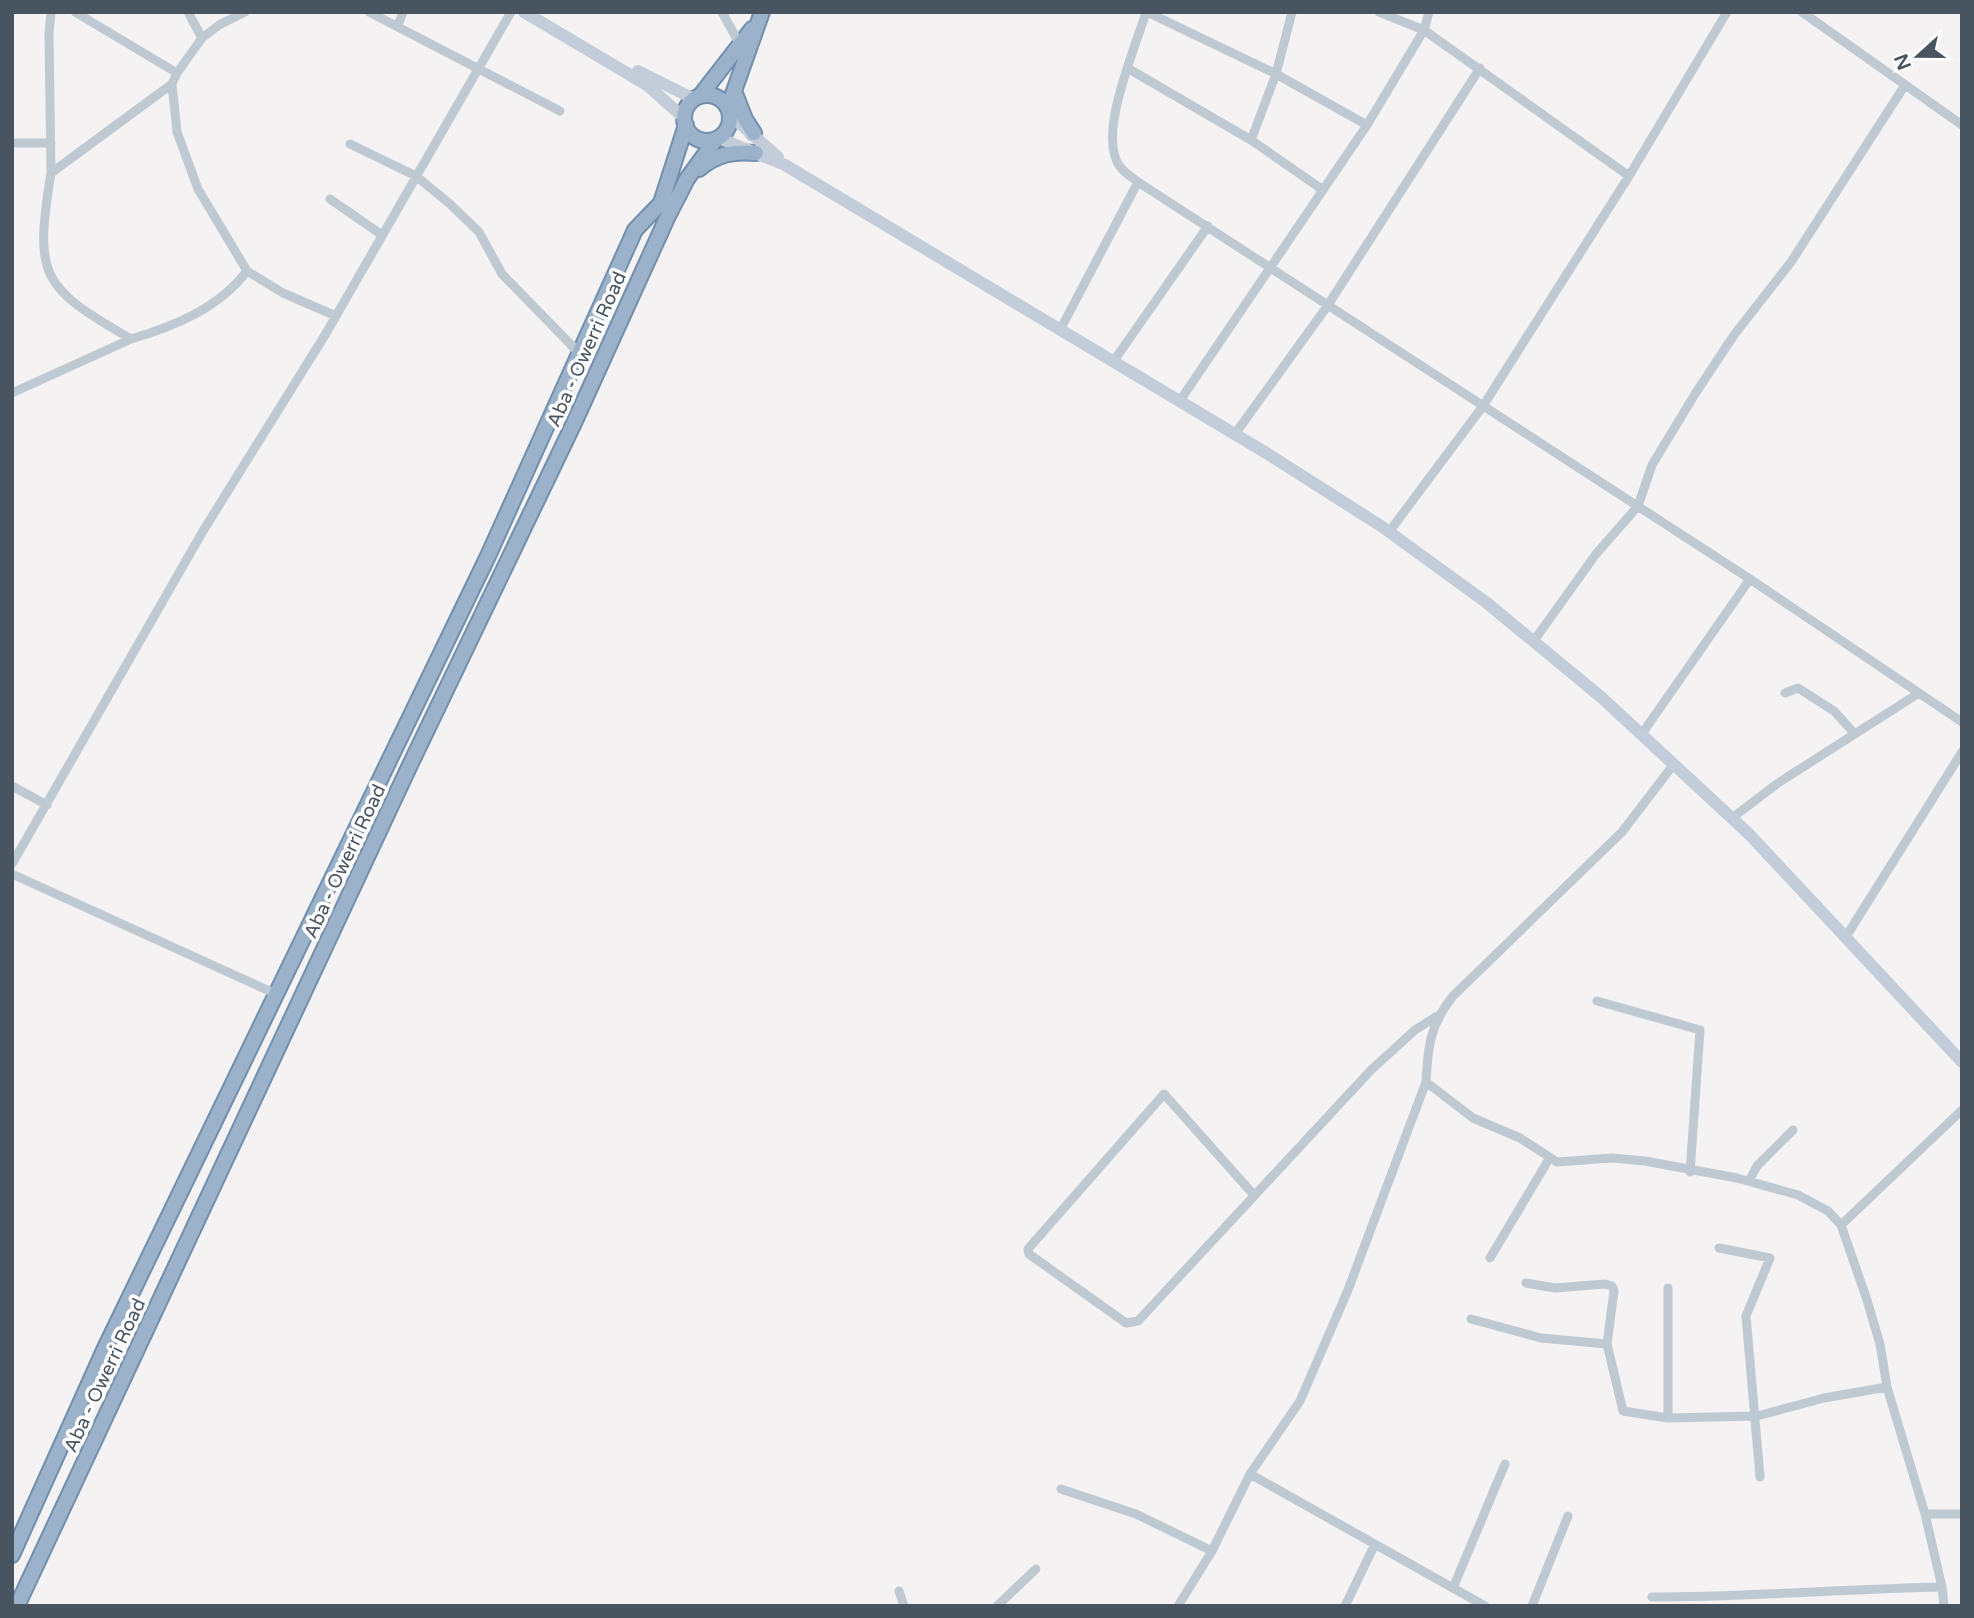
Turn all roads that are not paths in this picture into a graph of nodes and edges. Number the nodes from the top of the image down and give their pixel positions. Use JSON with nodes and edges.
{"nodes":[{"id":1,"x":51,"y":12,"type":"edge"},
{"id":2,"x":75,"y":12,"type":"edge"},
{"id":3,"x":188,"y":12,"type":"edge"},
{"id":4,"x":245,"y":12,"type":"edge"},
{"id":5,"x":369,"y":12,"type":"edge"},
{"id":6,"x":403,"y":12,"type":"edge"},
{"id":7,"x":511,"y":12,"type":"edge"},
{"id":8,"x":524,"y":12,"type":"edge"},
{"id":9,"x":722,"y":12,"type":"edge"},
{"id":10,"x":1147,"y":12,"type":"edge"},
{"id":11,"x":1292,"y":12,"type":"edge"},
{"id":12,"x":1379,"y":12,"type":"edge"},
{"id":13,"x":1429,"y":12,"type":"edge"},
{"id":14,"x":1727,"y":12,"type":"edge"},
{"id":15,"x":1802,"y":12,"type":"edge"},
{"id":16,"x":760,"y":16,"type":"edge"},
{"id":17,"x":398,"y":25,"type":"junction"},
{"id":18,"x":1424,"y":30,"type":"junction"},
{"id":19,"x":202,"y":38,"type":"junction"},
{"id":20,"x":739,"y":43,"type":"junction"},
{"id":21,"x":595,"y":57,"type":"junction"},
{"id":22,"x":478,"y":66,"type":"junction"},
{"id":23,"x":1480,"y":68,"type":"junction"},
{"id":24,"x":1129,"y":69,"type":"junction"},
{"id":25,"x":177,"y":73,"type":"junction"},
{"id":26,"x":1276,"y":74,"type":"junction"},
{"id":27,"x":172,"y":83,"type":"junction"},
{"id":28,"x":1905,"y":85,"type":"junction"},
{"id":29,"x":734,"y":91,"type":"junction"},
{"id":30,"x":697,"y":97,"type":"junction"},
{"id":31,"x":560,"y":111,"type":"dead end"},
{"id":32,"x":729,"y":111,"type":"junction"},
{"id":33,"x":685,"y":122,"type":"junction"},
{"id":34,"x":1367,"y":125,"type":"junction"},
{"id":35,"x":1962,"y":125,"type":"edge"},
{"id":36,"x":754,"y":134,"type":"junction"},
{"id":37,"x":718,"y":138,"type":"junction"},
{"id":38,"x":1251,"y":140,"type":"junction"},
{"id":39,"x":12,"y":143,"type":"edge"},
{"id":40,"x":51,"y":143,"type":"junction"},
{"id":41,"x":350,"y":144,"type":"dead end"},
{"id":42,"x":755,"y":153,"type":"junction"},
{"id":43,"x":786,"y":164,"type":"junction"},
{"id":44,"x":51,"y":173,"type":"junction"},
{"id":45,"x":416,"y":176,"type":"junction"},
{"id":46,"x":1629,"y":176,"type":"junction"},
{"id":47,"x":687,"y":179,"type":"junction"},
{"id":48,"x":1138,"y":182,"type":"junction"},
{"id":49,"x":1323,"y":190,"type":"junction"},
{"id":50,"x":330,"y":199,"type":"dead end"},
{"id":51,"x":1208,"y":226,"type":"junction"},
{"id":52,"x":382,"y":235,"type":"junction"},
{"id":53,"x":1271,"y":267,"type":"junction"},
{"id":54,"x":247,"y":271,"type":"junction"},
{"id":55,"x":1328,"y":305,"type":"junction"},
{"id":56,"x":336,"y":316,"type":"junction"},
{"id":57,"x":1060,"y":330,"type":"junction"},
{"id":58,"x":131,"y":339,"type":"junction"},
{"id":59,"x":578,"y":352,"type":"junction"},
{"id":60,"x":1113,"y":362,"type":"junction"},
{"id":61,"x":12,"y":393,"type":"edge"},
{"id":62,"x":1180,"y":402,"type":"junction"},
{"id":63,"x":1483,"y":406,"type":"junction"},
{"id":64,"x":1235,"y":434,"type":"junction"},
{"id":65,"x":1638,"y":506,"type":"junction"},
{"id":66,"x":1389,"y":532,"type":"junction"},
{"id":67,"x":1750,"y":579,"type":"junction"},
{"id":68,"x":1533,"y":642,"type":"junction"},
{"id":69,"x":1785,"y":693,"type":"dead end"},
{"id":70,"x":1919,"y":693,"type":"junction"},
{"id":71,"x":1962,"y":722,"type":"edge"},
{"id":72,"x":1854,"y":733,"type":"junction"},
{"id":73,"x":1641,"y":735,"type":"junction"},
{"id":74,"x":1962,"y":752,"type":"edge"},
{"id":75,"x":393,"y":755,"type":"junction"},
{"id":76,"x":1674,"y":764,"type":"junction"},
{"id":77,"x":410,"y":765,"type":"junction"},
{"id":78,"x":12,"y":786,"type":"edge"},
{"id":79,"x":47,"y":805,"type":"junction"},
{"id":80,"x":1732,"y":818,"type":"junction"},
{"id":81,"x":12,"y":864,"type":"edge"},
{"id":82,"x":12,"y":874,"type":"edge"},
{"id":83,"x":1847,"y":935,"type":"junction"},
{"id":84,"x":276,"y":994,"type":"junction"},
{"id":85,"x":1597,"y":1001,"type":"dead end"},
{"id":86,"x":1437,"y":1016,"type":"junction"},
{"id":87,"x":1961,"y":1057,"type":"edge"},
{"id":88,"x":1426,"y":1082,"type":"junction"},
{"id":89,"x":1962,"y":1110,"type":"edge"},
{"id":90,"x":1793,"y":1130,"type":"dead end"},
{"id":91,"x":1549,"y":1159,"type":"junction"},
{"id":92,"x":1690,"y":1172,"type":"junction"},
{"id":93,"x":1749,"y":1181,"type":"junction"},
{"id":94,"x":1253,"y":1194,"type":"junction"},
{"id":95,"x":1841,"y":1225,"type":"junction"},
{"id":96,"x":1719,"y":1248,"type":"dead end"},
{"id":97,"x":1490,"y":1258,"type":"dead end"},
{"id":98,"x":1526,"y":1283,"type":"dead end"},
{"id":99,"x":1668,"y":1288,"type":"dead end"},
{"id":100,"x":1471,"y":1319,"type":"dead end"},
{"id":101,"x":1607,"y":1344,"type":"junction"},
{"id":102,"x":1887,"y":1387,"type":"junction"},
{"id":103,"x":1757,"y":1416,"type":"junction"},
{"id":104,"x":1668,"y":1418,"type":"junction"},
{"id":105,"x":1505,"y":1464,"type":"dead end"},
{"id":106,"x":1250,"y":1474,"type":"junction"},
{"id":107,"x":1760,"y":1477,"type":"dead end"},
{"id":108,"x":1060,"y":1489,"type":"dead end"},
{"id":109,"x":1925,"y":1514,"type":"junction"},
{"id":110,"x":1962,"y":1514,"type":"edge"},
{"id":111,"x":1568,"y":1516,"type":"dead end"},
{"id":112,"x":20,"y":1537,"type":"junction"},
{"id":113,"x":1375,"y":1544,"type":"junction"},
{"id":114,"x":43,"y":1550,"type":"junction"},
{"id":115,"x":1212,"y":1551,"type":"junction"},
{"id":116,"x":12,"y":1555,"type":"edge"},
{"id":117,"x":1036,"y":1569,"type":"dead end"},
{"id":118,"x":1942,"y":1587,"type":"junction"},
{"id":119,"x":1453,"y":1588,"type":"junction"},
{"id":120,"x":899,"y":1591,"type":"dead end"},
{"id":121,"x":1652,"y":1597,"type":"dead end"},
{"id":122,"x":17,"y":1606,"type":"edge"},
{"id":123,"x":904,"y":1606,"type":"edge"},
{"id":124,"x":997,"y":1606,"type":"edge"},
{"id":125,"x":1178,"y":1606,"type":"edge"},
{"id":126,"x":1345,"y":1606,"type":"edge"},
{"id":127,"x":1486,"y":1606,"type":"edge"},
{"id":128,"x":1532,"y":1606,"type":"edge"},
{"id":129,"x":1944,"y":1606,"type":"edge"}],
"edges":[{"from":1,"to":40,"type":"street"},
{"from":2,"to":25,"type":"street"},
{"from":3,"to":19,"type":"street"},
{"from":4,"to":19,"type":"street"},
{"from":5,"to":17,"type":"street"},
{"from":6,"to":17,"type":"street"},
{"from":7,"to":22,"type":"street"},
{"from":8,"to":21,"type":"main road"},
{"from":9,"to":20,"type":"street"},
{"from":10,"to":24,"type":"street"},
{"from":10,"to":26,"type":"street"},
{"from":11,"to":26,"type":"street"},
{"from":12,"to":18,"type":"street"},
{"from":13,"to":18,"type":"street"},
{"from":14,"to":46,"type":"street"},
{"from":15,"to":28,"type":"street"},
{"from":16,"to":20,"type":"highway","name":"Aba - Owerri Road"},
{"from":16,"to":29,"type":"highway","name":"Aba - Owerri Road"},
{"from":17,"to":22,"type":"street"},
{"from":18,"to":23,"type":"street"},
{"from":18,"to":34,"type":"street"},
{"from":19,"to":25,"type":"street"},
{"from":20,"to":30,"type":"highway","name":"Aba - Owerri Road"},
{"from":21,"to":30,"type":"main road"},
{"from":21,"to":33,"type":"main road"},
{"from":22,"to":31,"type":"street"},
{"from":22,"to":45,"type":"street"},
{"from":23,"to":46,"type":"street"},
{"from":23,"to":55,"type":"street"},
{"from":24,"to":38,"type":"street"},
{"from":24,"to":48,"type":"street"},
{"from":25,"to":27,"type":"street"},
{"from":26,"to":34,"type":"street"},
{"from":26,"to":38,"type":"street"},
{"from":27,"to":44,"type":"street"},
{"from":27,"to":54,"type":"street"},
{"from":28,"to":35,"type":"street"},
{"from":28,"to":65,"type":"street"},
{"from":29,"to":32,"type":"highway","name":"Aba - Owerri Road"},
{"from":29,"to":36,"type":"highway"},
{"from":30,"to":32,"type":"highway"},
{"from":30,"to":33,"type":"highway","name":"Aba - Owerri Road"},
{"from":32,"to":36,"type":"main road"},
{"from":32,"to":37,"type":"highway","name":"Aba - Owerri Road"},
{"from":33,"to":37,"type":"highway"},
{"from":33,"to":59,"type":"highway","name":"Aba - Owerri Road"},
{"from":34,"to":49,"type":"street"},
{"from":36,"to":43,"type":"main road"},
{"from":37,"to":42,"type":"main road"},
{"from":37,"to":47,"type":"highway","name":"Aba - Owerri Road"},
{"from":38,"to":49,"type":"street"},
{"from":39,"to":40,"type":"street"},
{"from":40,"to":44,"type":"street"},
{"from":41,"to":45,"type":"street"},
{"from":42,"to":43,"type":"main road"},
{"from":42,"to":47,"type":"highway"},
{"from":43,"to":57,"type":"main road"},
{"from":44,"to":58,"type":"street"},
{"from":45,"to":52,"type":"street"},
{"from":45,"to":59,"type":"street"},
{"from":46,"to":63,"type":"street"},
{"from":47,"to":77,"type":"highway","name":"Aba - Owerri Road"},
{"from":48,"to":51,"type":"street"},
{"from":48,"to":57,"type":"street"},
{"from":49,"to":53,"type":"street"},
{"from":50,"to":52,"type":"street"},
{"from":51,"to":53,"type":"street"},
{"from":51,"to":60,"type":"street"},
{"from":52,"to":56,"type":"street"},
{"from":53,"to":55,"type":"street"},
{"from":53,"to":62,"type":"street"},
{"from":54,"to":56,"type":"street"},
{"from":54,"to":58,"type":"street"},
{"from":55,"to":63,"type":"street"},
{"from":55,"to":64,"type":"street"},
{"from":56,"to":79,"type":"street"},
{"from":57,"to":60,"type":"main road"},
{"from":58,"to":61,"type":"street"},
{"from":59,"to":75,"type":"highway","name":"Aba - Owerri Road"},
{"from":60,"to":62,"type":"main road"},
{"from":62,"to":64,"type":"main road"},
{"from":63,"to":65,"type":"street"},
{"from":63,"to":66,"type":"street"},
{"from":64,"to":66,"type":"main road"},
{"from":65,"to":67,"type":"street"},
{"from":65,"to":68,"type":"street"},
{"from":66,"to":68,"type":"main road"},
{"from":67,"to":70,"type":"street"},
{"from":67,"to":73,"type":"street"},
{"from":68,"to":73,"type":"main road"},
{"from":69,"to":72,"type":"street"},
{"from":70,"to":71,"type":"street"},
{"from":70,"to":72,"type":"street"},
{"from":72,"to":80,"type":"street"},
{"from":73,"to":76,"type":"main road"},
{"from":74,"to":83,"type":"street"},
{"from":75,"to":77,"type":"highway"},
{"from":75,"to":84,"type":"highway","name":"Aba - Owerri Road"},
{"from":76,"to":80,"type":"main road"},
{"from":76,"to":86,"type":"street"},
{"from":77,"to":114,"type":"highway","name":"Aba - Owerri Road"},
{"from":78,"to":79,"type":"street"},
{"from":79,"to":81,"type":"street"},
{"from":80,"to":83,"type":"main road"},
{"from":82,"to":84,"type":"street"},
{"from":83,"to":87,"type":"main road"},
{"from":84,"to":112,"type":"highway","name":"Aba - Owerri Road"},
{"from":85,"to":92,"type":"street"},
{"from":86,"to":88,"type":"street"},
{"from":86,"to":94,"type":"street"},
{"from":88,"to":91,"type":"street"},
{"from":88,"to":106,"type":"street"},
{"from":89,"to":95,"type":"street"},
{"from":90,"to":93,"type":"street"},
{"from":91,"to":92,"type":"street"},
{"from":91,"to":97,"type":"street"},
{"from":92,"to":93,"type":"street"},
{"from":93,"to":95,"type":"street"},
{"from":94,"to":94,"type":"street"},
{"from":95,"to":102,"type":"street"},
{"from":96,"to":103,"type":"street"},
{"from":98,"to":101,"type":"street"},
{"from":99,"to":104,"type":"street"},
{"from":100,"to":101,"type":"street"},
{"from":101,"to":104,"type":"street"},
{"from":102,"to":103,"type":"street"},
{"from":102,"to":109,"type":"street"},
{"from":103,"to":104,"type":"street"},
{"from":103,"to":107,"type":"street"},
{"from":105,"to":119,"type":"street"},
{"from":106,"to":113,"type":"street"},
{"from":106,"to":115,"type":"street"},
{"from":108,"to":115,"type":"street"},
{"from":109,"to":110,"type":"street"},
{"from":109,"to":118,"type":"street"},
{"from":111,"to":128,"type":"street"},
{"from":112,"to":114,"type":"highway"},
{"from":112,"to":116,"type":"highway","name":"Aba - Owerri Road"},
{"from":113,"to":119,"type":"street"},
{"from":113,"to":126,"type":"street"},
{"from":114,"to":122,"type":"highway","name":"Aba - Owerri Road"},
{"from":115,"to":125,"type":"street"},
{"from":117,"to":124,"type":"street"},
{"from":118,"to":121,"type":"street"},
{"from":118,"to":129,"type":"street"},
{"from":119,"to":127,"type":"street"},
{"from":120,"to":123,"type":"street"}]}
